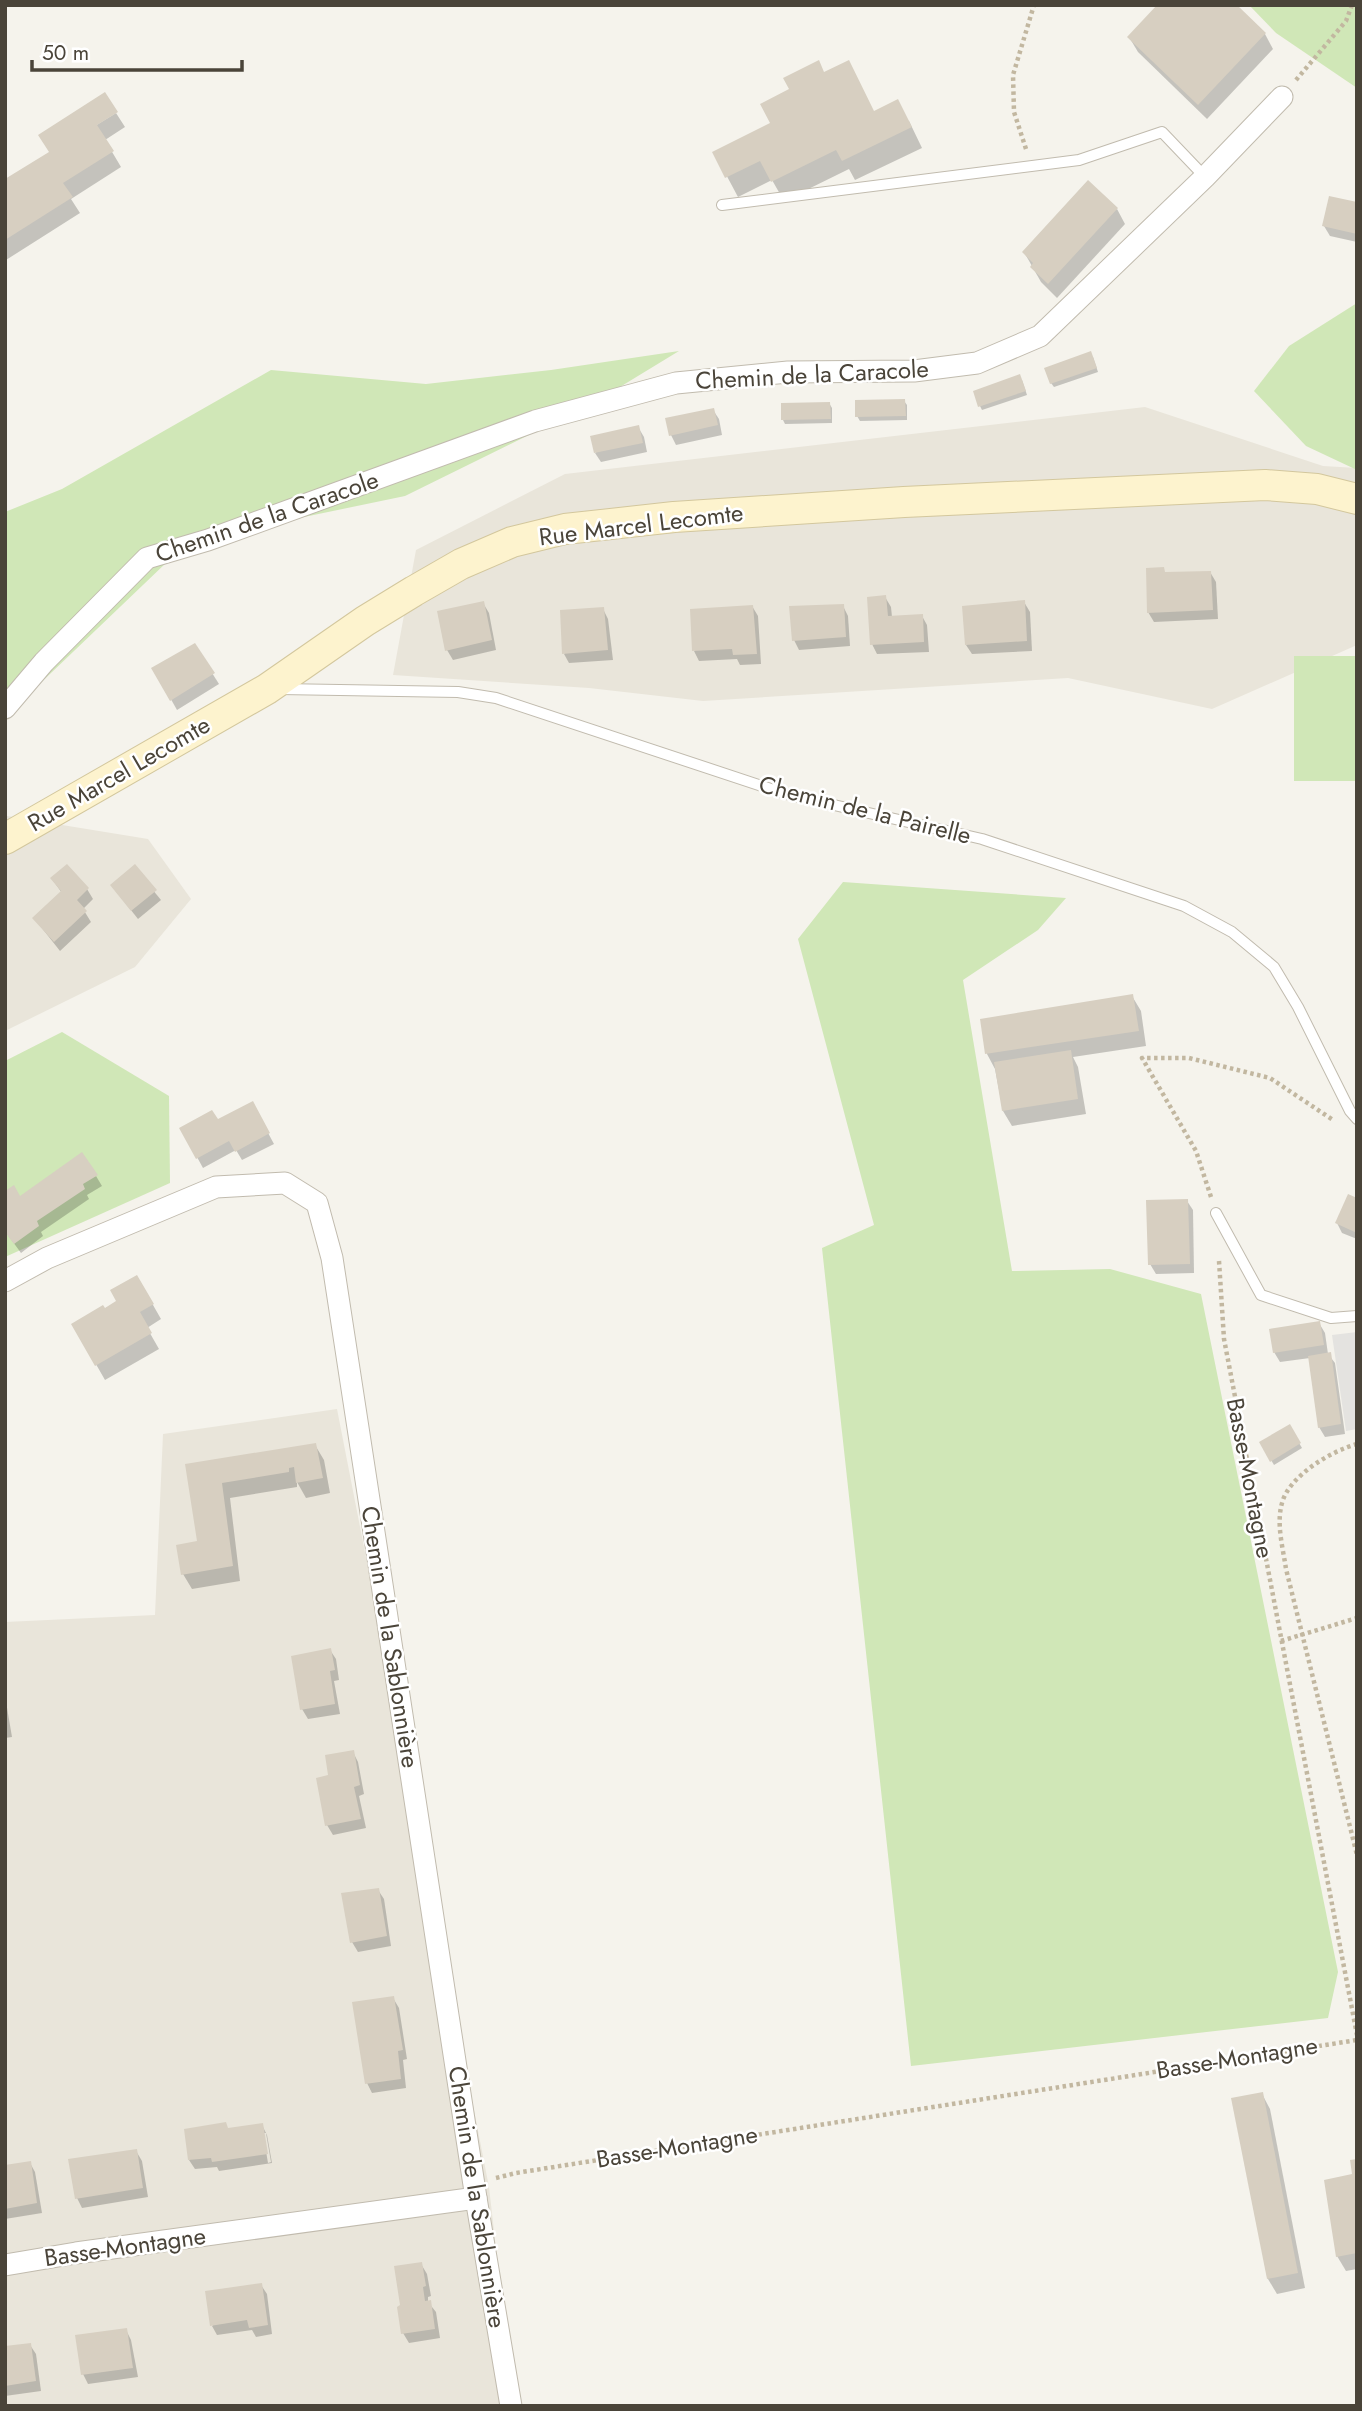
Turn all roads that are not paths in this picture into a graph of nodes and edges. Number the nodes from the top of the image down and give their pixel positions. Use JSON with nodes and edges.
{"nodes":[{"id":1,"x":1282,"y":97,"type":"road end"},
{"id":2,"x":1205,"y":177,"type":"junction"},
{"id":3,"x":722,"y":205,"type":"dead end"},
{"id":4,"x":1357,"y":499,"type":"edge"},
{"id":5,"x":267,"y":689,"type":"junction"},
{"id":6,"x":5,"y":708,"type":"edge"},
{"id":7,"x":5,"y":839,"type":"edge"},
{"id":8,"x":1357,"y":1119,"type":"edge"},
{"id":9,"x":1216,"y":1213,"type":"road end"},
{"id":10,"x":5,"y":1281,"type":"edge"},
{"id":11,"x":1357,"y":1316,"type":"edge"},
{"id":12,"x":476,"y":2198,"type":"junction"},
{"id":13,"x":5,"y":2265,"type":"edge"},
{"id":14,"x":511,"y":2406,"type":"edge"}],
"edges":[{"from":1,"to":2,"type":"street","name":"Chemin de la Caracole"},
{"from":2,"to":3,"type":"lane"},
{"from":2,"to":6,"type":"street","name":"Chemin de la Caracole"},
{"from":4,"to":5,"type":"street","name":"Rue Marcel Lecomte"},
{"from":5,"to":7,"type":"street","name":"Rue Marcel Lecomte"},
{"from":5,"to":8,"type":"lane","name":"Chemin de la Pairelle"},
{"from":9,"to":11,"type":"lane"},
{"from":10,"to":12,"type":"street","name":"Chemin de la Sablonnière"},
{"from":12,"to":13,"type":"street","name":"Basse-Montagne"},
{"from":12,"to":14,"type":"street","name":"Chemin de la Sablonnière"}]}
